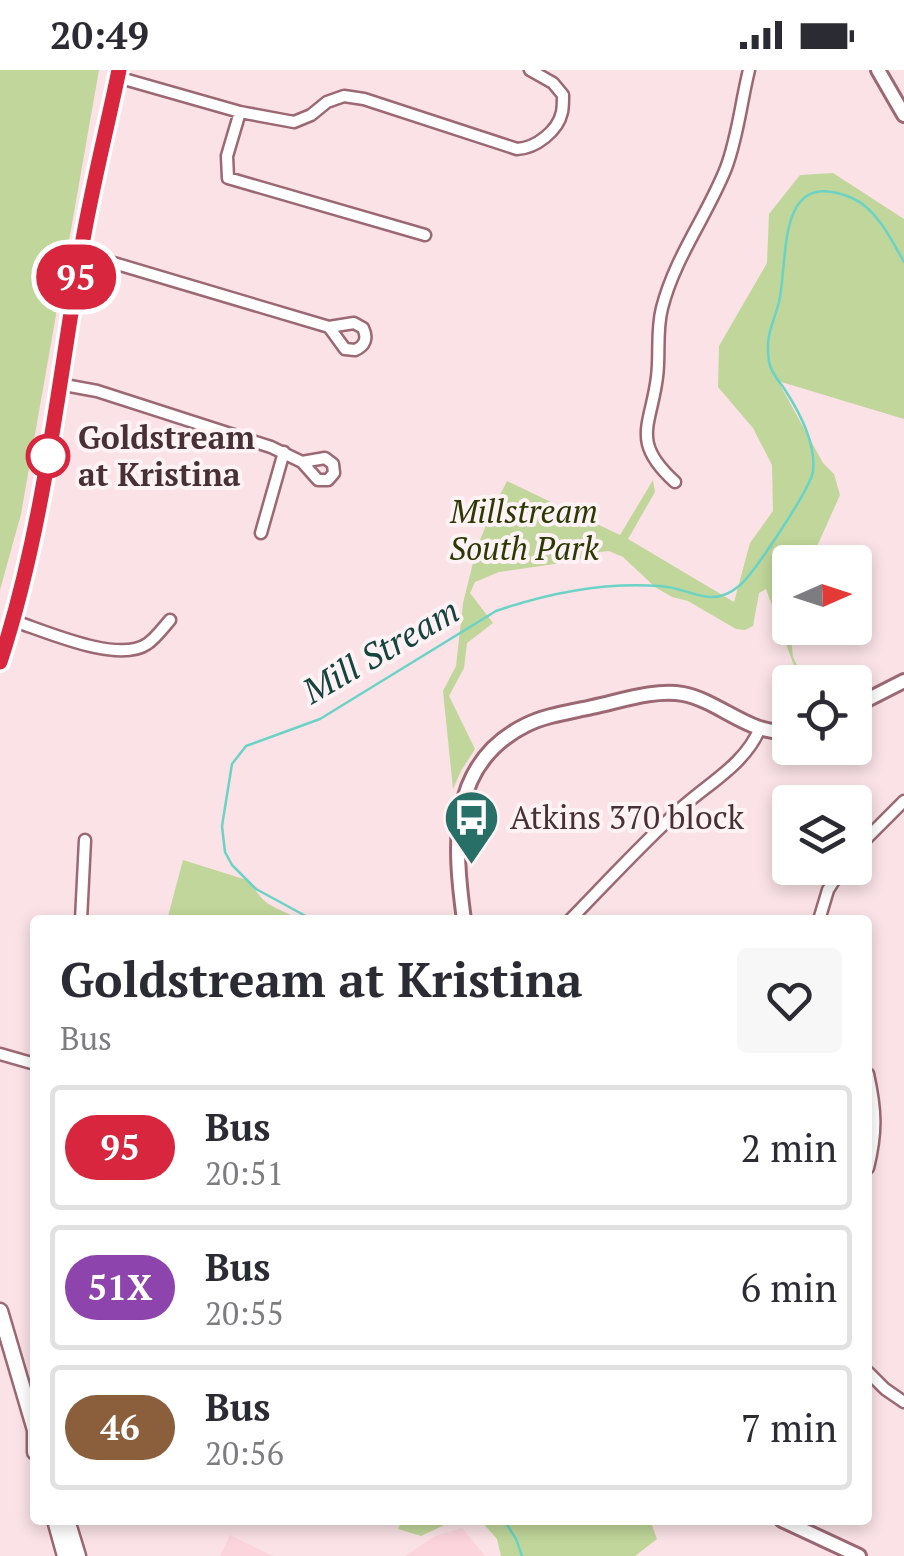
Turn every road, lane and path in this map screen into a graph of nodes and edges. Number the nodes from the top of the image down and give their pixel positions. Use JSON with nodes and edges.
{"nodes":[{"id":1,"x":530,"y":70,"type":"edge"},
{"id":2,"x":749,"y":70,"type":"edge"},
{"id":3,"x":878,"y":70,"type":"edge"},
{"id":4,"x":118,"y":73,"type":"edge"},
{"id":5,"x":240,"y":112,"type":"junction"},
{"id":6,"x":904,"y":115,"type":"edge"},
{"id":7,"x":424,"y":236,"type":"dead end"},
{"id":8,"x":80,"y":253,"type":"junction"},
{"id":9,"x":329,"y":327,"type":"dead end"},
{"id":10,"x":59,"y":384,"type":"junction"},
{"id":11,"x":284,"y":452,"type":"junction"},
{"id":12,"x":302,"y":462,"type":"dead end"},
{"id":13,"x":675,"y":482,"type":"dead end"},
{"id":14,"x":261,"y":533,"type":"dead end"},
{"id":15,"x":170,"y":620,"type":"dead end"},
{"id":16,"x":14,"y":621,"type":"junction"},
{"id":17,"x":0,"y":662,"type":"edge"},
{"id":18,"x":904,"y":682,"type":"edge"},
{"id":19,"x":872,"y":698,"type":"edge"},
{"id":20,"x":760,"y":728,"type":"junction"},
{"id":21,"x":772,"y":731,"type":"edge"},
{"id":22,"x":904,"y":801,"type":"edge"},
{"id":23,"x":872,"y":833,"type":"edge"},
{"id":24,"x":85,"y":840,"type":"dead end"},
{"id":25,"x":831,"y":885,"type":"edge"},
{"id":26,"x":80,"y":915,"type":"edge"},
{"id":27,"x":464,"y":915,"type":"edge"},
{"id":28,"x":575,"y":915,"type":"edge"},
{"id":29,"x":820,"y":915,"type":"edge"},
{"id":30,"x":0,"y":1054,"type":"edge"},
{"id":31,"x":30,"y":1063,"type":"edge"},
{"id":32,"x":872,"y":1092,"type":"edge"},
{"id":33,"x":872,"y":1151,"type":"edge"},
{"id":34,"x":0,"y":1311,"type":"edge"},
{"id":35,"x":872,"y":1376,"type":"edge"},
{"id":36,"x":904,"y":1402,"type":"edge"},
{"id":37,"x":30,"y":1413,"type":"edge"},
{"id":38,"x":793,"y":1525,"type":"edge"},
{"id":39,"x":66,"y":1530,"type":"edge"},
{"id":40,"x":65,"y":1556,"type":"edge"},
{"id":41,"x":78,"y":1556,"type":"edge"},
{"id":42,"x":858,"y":1556,"type":"edge"}],
"edges":[{"from":1,"to":5,"type":"street"},
{"from":2,"to":13,"type":"street"},
{"from":3,"to":6,"type":"street"},
{"from":4,"to":5,"type":"street"},
{"from":4,"to":8,"type":"main road"},
{"from":5,"to":7,"type":"street"},
{"from":8,"to":9,"type":"street"},
{"from":8,"to":10,"type":"main road"},
{"from":10,"to":11,"type":"street"},
{"from":10,"to":16,"type":"main road"},
{"from":11,"to":12,"type":"street"},
{"from":11,"to":14,"type":"street"},
{"from":15,"to":16,"type":"street"},
{"from":16,"to":17,"type":"main road"},
{"from":18,"to":19,"type":"street"},
{"from":20,"to":21,"type":"street"},
{"from":20,"to":27,"type":"street"},
{"from":20,"to":28,"type":"street"},
{"from":22,"to":23,"type":"street"},
{"from":24,"to":26,"type":"street"},
{"from":25,"to":29,"type":"street"},
{"from":30,"to":31,"type":"street"},
{"from":32,"to":33,"type":"street"},
{"from":34,"to":37,"type":"main road"},
{"from":35,"to":36,"type":"street"},
{"from":38,"to":42,"type":"street"},
{"from":39,"to":40,"type":"main road"},
{"from":39,"to":41,"type":"main road"}]}
